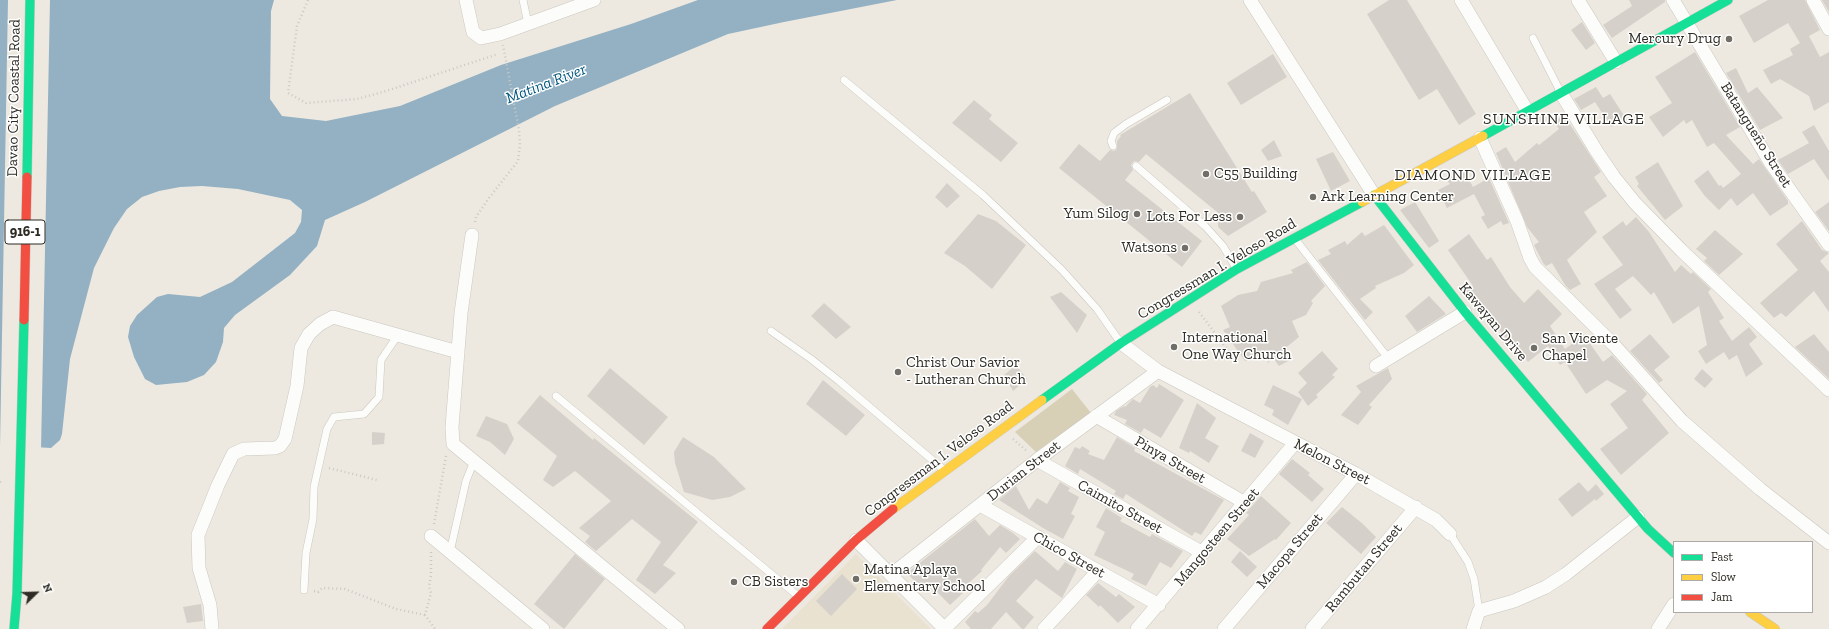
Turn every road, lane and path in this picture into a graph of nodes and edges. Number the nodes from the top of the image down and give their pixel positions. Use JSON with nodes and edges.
{"nodes":[{"id":1,"x":30,"y":0,"type":"edge"},
{"id":2,"x":308,"y":0,"type":"edge"},
{"id":3,"x":466,"y":0,"type":"edge"},
{"id":4,"x":523,"y":0,"type":"edge"},
{"id":5,"x":594,"y":0,"type":"edge"},
{"id":6,"x":1250,"y":0,"type":"edge"},
{"id":7,"x":1461,"y":0,"type":"edge"},
{"id":8,"x":1578,"y":0,"type":"edge"},
{"id":9,"x":1673,"y":0,"type":"edge"},
{"id":10,"x":1728,"y":0,"type":"edge"},
{"id":11,"x":1813,"y":0,"type":"edge"},
{"id":12,"x":575,"y":3,"type":"edge"},
{"id":13,"x":1686,"y":22,"type":"junction"},
{"id":14,"x":528,"y":24,"type":"junction"},
{"id":15,"x":1829,"y":29,"type":"edge"},
{"id":16,"x":1533,"y":38,"type":"dead end"},
{"id":17,"x":498,"y":54,"type":"dead end"},
{"id":18,"x":505,"y":55,"type":"dead end"},
{"id":19,"x":1616,"y":62,"type":"junction"},
{"id":20,"x":844,"y":80,"type":"dead end"},
{"id":21,"x":1561,"y":93,"type":"junction"},
{"id":22,"x":1166,"y":100,"type":"dead end"},
{"id":23,"x":1528,"y":112,"type":"junction"},
{"id":24,"x":1480,"y":138,"type":"junction"},
{"id":25,"x":1112,"y":146,"type":"dead end"},
{"id":26,"x":1136,"y":166,"type":"dead end"},
{"id":27,"x":1374,"y":195,"type":"junction"},
{"id":28,"x":472,"y":235,"type":"joint"},
{"id":29,"x":1294,"y":238,"type":"junction"},
{"id":30,"x":1829,"y":245,"type":"edge"},
{"id":31,"x":1237,"y":270,"type":"junction"},
{"id":32,"x":1189,"y":299,"type":"junction"},
{"id":33,"x":1465,"y":312,"type":"junction"},
{"id":34,"x":771,"y":331,"type":"dead end"},
{"id":35,"x":398,"y":335,"type":"junction"},
{"id":36,"x":1121,"y":343,"type":"junction"},
{"id":37,"x":458,"y":352,"type":"junction"},
{"id":38,"x":1230,"y":353,"type":"dead end"},
{"id":39,"x":1388,"y":358,"type":"junction"},
{"id":40,"x":1376,"y":366,"type":"dead end"},
{"id":41,"x":1158,"y":371,"type":"junction"},
{"id":42,"x":1829,"y":390,"type":"edge"},
{"id":43,"x":556,"y":396,"type":"dead end"},
{"id":44,"x":1096,"y":416,"type":"junction"},
{"id":45,"x":1013,"y":439,"type":"dead end"},
{"id":46,"x":1295,"y":443,"type":"junction"},
{"id":47,"x":453,"y":444,"type":"junction"},
{"id":48,"x":1037,"y":460,"type":"junction"},
{"id":49,"x":474,"y":461,"type":"junction"},
{"id":50,"x":319,"y":465,"type":"junction"},
{"id":51,"x":944,"y":470,"type":"junction"},
{"id":52,"x":1356,"y":474,"type":"junction"},
{"id":53,"x":377,"y":480,"type":"dead end"},
{"id":54,"x":1244,"y":504,"type":"junction"},
{"id":55,"x":980,"y":505,"type":"junction"},
{"id":56,"x":1416,"y":507,"type":"junction"},
{"id":57,"x":1638,"y":517,"type":"junction"},
{"id":58,"x":1450,"y":534,"type":"joint"},
{"id":59,"x":431,"y":536,"type":"junction"},
{"id":60,"x":1038,"y":537,"type":"junction"},
{"id":61,"x":856,"y":540,"type":"junction"},
{"id":62,"x":1829,"y":543,"type":"edge"},
{"id":63,"x":450,"y":552,"type":"junction"},
{"id":64,"x":1673,"y":552,"type":"edge"},
{"id":65,"x":1203,"y":553,"type":"junction"},
{"id":66,"x":1098,"y":571,"type":"junction"},
{"id":67,"x":892,"y":574,"type":"junction"},
{"id":68,"x":304,"y":590,"type":"joint"},
{"id":69,"x":799,"y":597,"type":"junction"},
{"id":70,"x":1158,"y":606,"type":"junction"},
{"id":71,"x":1673,"y":606,"type":"edge"},
{"id":72,"x":1479,"y":611,"type":"junction"},
{"id":73,"x":1751,"y":613,"type":"edge"},
{"id":74,"x":425,"y":615,"type":"junction"},
{"id":75,"x":14,"y":629,"type":"edge"},
{"id":76,"x":212,"y":629,"type":"edge"},
{"id":77,"x":435,"y":629,"type":"edge"},
{"id":78,"x":543,"y":629,"type":"edge"},
{"id":79,"x":678,"y":629,"type":"edge"},
{"id":80,"x":767,"y":629,"type":"edge"},
{"id":81,"x":945,"y":629,"type":"edge"},
{"id":82,"x":1044,"y":629,"type":"edge"},
{"id":83,"x":1137,"y":629,"type":"edge"},
{"id":84,"x":1224,"y":629,"type":"edge"},
{"id":85,"x":1312,"y":629,"type":"edge"},
{"id":86,"x":1473,"y":629,"type":"edge"},
{"id":87,"x":1658,"y":629,"type":"edge"},
{"id":88,"x":1775,"y":629,"type":"edge"}],
"edges":[{"from":1,"to":75,"type":"main road","name":"Davao City Coastal Road","number":"916-1"},
{"from":2,"to":17,"type":"path"},
{"from":3,"to":14,"type":"street"},
{"from":4,"to":14,"type":"lane"},
{"from":5,"to":12,"type":"street"},
{"from":6,"to":27,"type":"street"},
{"from":7,"to":23,"type":"street"},
{"from":8,"to":19,"type":"street"},
{"from":9,"to":13,"type":"street","name":"Batangueño Street"},
{"from":10,"to":13,"type":"main road","name":"Congressman I. Veloso Road"},
{"from":11,"to":15,"type":"street"},
{"from":12,"to":14,"type":"street"},
{"from":13,"to":19,"type":"main road","name":"Congressman I. Veloso Road"},
{"from":13,"to":30,"type":"street","name":"Batangueño Street"},
{"from":16,"to":21,"type":"lane"},
{"from":18,"to":28,"type":"path"},
{"from":19,"to":21,"type":"main road","name":"Congressman I. Veloso Road"},
{"from":20,"to":36,"type":"lane"},
{"from":21,"to":23,"type":"main road","name":"Congressman I. Veloso Road"},
{"from":21,"to":42,"type":"street"},
{"from":22,"to":25,"type":"lane"},
{"from":23,"to":24,"type":"main road","name":"Congressman I. Veloso Road"},
{"from":24,"to":27,"type":"main road","name":"Congressman I. Veloso Road"},
{"from":24,"to":62,"type":"street"},
{"from":26,"to":31,"type":"lane"},
{"from":27,"to":29,"type":"main road","name":"Congressman I. Veloso Road"},
{"from":27,"to":33,"type":"main road","name":"Kawayan Drive"},
{"from":28,"to":37,"type":"street"},
{"from":29,"to":31,"type":"main road","name":"Congressman I. Veloso Road"},
{"from":29,"to":39,"type":"lane"},
{"from":31,"to":32,"type":"main road","name":"Congressman I. Veloso Road"},
{"from":32,"to":36,"type":"main road","name":"Congressman I. Veloso Road"},
{"from":32,"to":38,"type":"path"},
{"from":33,"to":39,"type":"street"},
{"from":33,"to":57,"type":"main road","name":"Kawayan Drive"},
{"from":34,"to":51,"type":"lane"},
{"from":35,"to":37,"type":"street"},
{"from":35,"to":50,"type":"lane"},
{"from":35,"to":76,"type":"street"},
{"from":36,"to":41,"type":"street","name":"Melon Street"},
{"from":36,"to":51,"type":"main road","name":"Congressman I. Veloso Road"},
{"from":37,"to":47,"type":"street"},
{"from":39,"to":40,"type":"street"},
{"from":41,"to":44,"type":"street","name":"Durian Street"},
{"from":41,"to":46,"type":"street","name":"Melon Street"},
{"from":43,"to":69,"type":"lane"},
{"from":44,"to":48,"type":"street","name":"Durian Street"},
{"from":44,"to":54,"type":"street","name":"Pinya Street"},
{"from":45,"to":48,"type":"path"},
{"from":46,"to":52,"type":"street","name":"Melon Street"},
{"from":46,"to":54,"type":"street","name":"Mangosteen Street"},
{"from":47,"to":49,"type":"street"},
{"from":47,"to":59,"type":"path"},
{"from":48,"to":55,"type":"street","name":"Durian Street"},
{"from":48,"to":65,"type":"street","name":"Caimito Street"},
{"from":49,"to":63,"type":"lane"},
{"from":49,"to":79,"type":"street"},
{"from":50,"to":53,"type":"path"},
{"from":50,"to":68,"type":"lane"},
{"from":51,"to":61,"type":"main road","name":"Congressman I. Veloso Road"},
{"from":52,"to":56,"type":"street","name":"Melon Street"},
{"from":52,"to":84,"type":"street","name":"Macopa Street"},
{"from":54,"to":65,"type":"street","name":"Mangosteen Street"},
{"from":55,"to":60,"type":"street","name":"Chico Street"},
{"from":55,"to":67,"type":"street","name":"Durian Street"},
{"from":56,"to":58,"type":"street","name":"Melon Street"},
{"from":56,"to":85,"type":"street","name":"Rambutan Street"},
{"from":57,"to":64,"type":"main road","name":"Kawayan Drive"},
{"from":57,"to":72,"type":"street"},
{"from":58,"to":72,"type":"lane","name":"Melon Street"},
{"from":59,"to":63,"type":"street"},
{"from":59,"to":74,"type":"path"},
{"from":60,"to":66,"type":"street","name":"Chico Street"},
{"from":60,"to":81,"type":"street"},
{"from":61,"to":67,"type":"street"},
{"from":61,"to":69,"type":"main road","name":"Congressman I. Veloso Road"},
{"from":63,"to":78,"type":"street"},
{"from":65,"to":70,"type":"street","name":"Mangosteen Street"},
{"from":66,"to":70,"type":"street","name":"Chico Street"},
{"from":66,"to":82,"type":"street"},
{"from":67,"to":81,"type":"street"},
{"from":68,"to":74,"type":"path"},
{"from":69,"to":80,"type":"main road","name":"Congressman I. Veloso Road"},
{"from":70,"to":83,"type":"street","name":"Mangosteen Street"},
{"from":71,"to":87,"type":"street"},
{"from":72,"to":86,"type":"street","name":"Melon Street"},
{"from":73,"to":88,"type":"main road"},
{"from":74,"to":77,"type":"path"}]}
